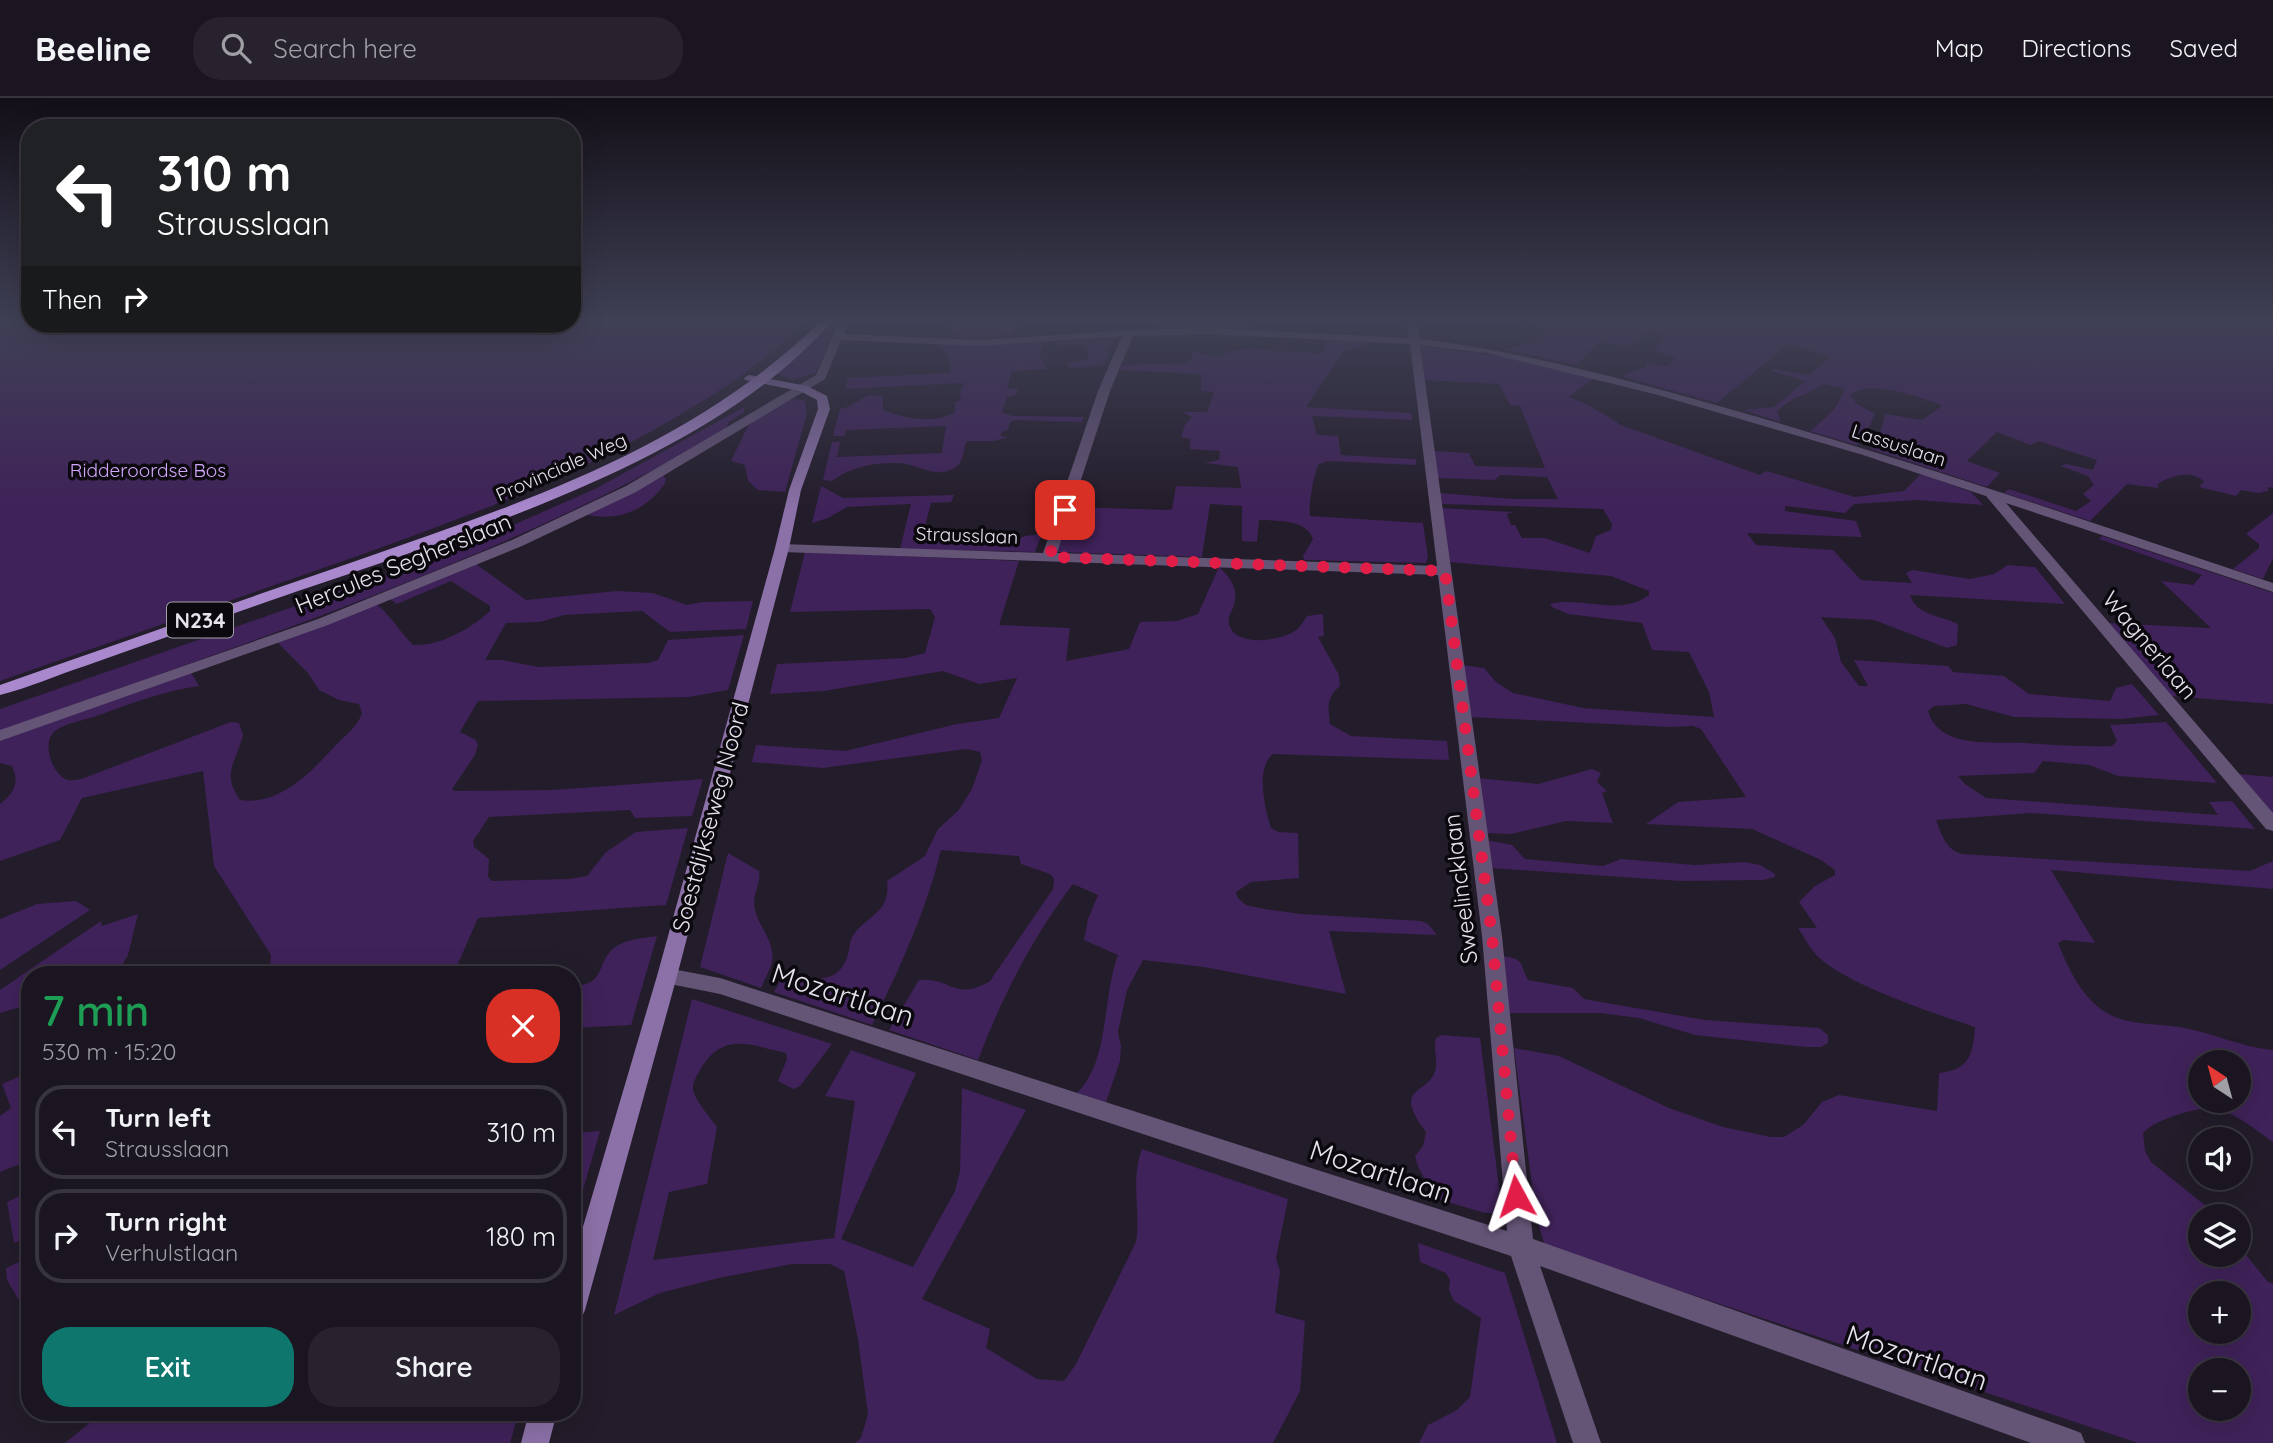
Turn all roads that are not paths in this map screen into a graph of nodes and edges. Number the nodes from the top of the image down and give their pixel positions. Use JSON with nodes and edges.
{"nodes":[{"id":1,"x":749,"y":384,"type":"edge"},
{"id":2,"x":781,"y":384,"type":"edge"},
{"id":3,"x":810,"y":384,"type":"edge"},
{"id":4,"x":1107,"y":384,"type":"edge"},
{"id":5,"x":1420,"y":384,"type":"edge"},
{"id":6,"x":1629,"y":384,"type":"edge"},
{"id":7,"x":803,"y":388,"type":"junction"},
{"id":8,"x":1992,"y":494,"type":"junction"},
{"id":9,"x":782,"y":548,"type":"junction"},
{"id":10,"x":1049,"y":557,"type":"junction"},
{"id":11,"x":1445,"y":571,"type":"junction"},
{"id":12,"x":2273,"y":588,"type":"edge"},
{"id":13,"x":0,"y":690,"type":"edge"},
{"id":14,"x":0,"y":736,"type":"edge"},
{"id":15,"x":2273,"y":825,"type":"edge"},
{"id":16,"x":667,"y":976,"type":"junction"},
{"id":17,"x":1521,"y":1247,"type":"junction"},
{"id":18,"x":581,"y":1278,"type":"edge"},
{"id":19,"x":541,"y":1421,"type":"edge"},
{"id":20,"x":535,"y":1443,"type":"edge"},
{"id":21,"x":1587,"y":1443,"type":"edge"},
{"id":22,"x":2071,"y":1443,"type":"edge"}],
"edges":[{"from":1,"to":13,"type":"main road","name":"Provinciale Weg","number":"N234"},
{"from":2,"to":7,"type":"main road"},
{"from":3,"to":7,"type":"street","name":"Hercules Segherslaan"},
{"from":4,"to":10,"type":"street"},
{"from":5,"to":11,"type":"street","name":"Sweelincklaan"},
{"from":6,"to":8,"type":"street","name":"Lassuslaan"},
{"from":7,"to":9,"type":"main road","name":"Soestdijkseweg Noord"},
{"from":7,"to":14,"type":"street","name":"Hercules Segherslaan"},
{"from":8,"to":12,"type":"street","name":"Lassuslaan"},
{"from":8,"to":15,"type":"street","name":"Wagnerlaan"},
{"from":9,"to":10,"type":"street","name":"Strausslaan"},
{"from":9,"to":16,"type":"main road","name":"Soestdijkseweg Noord"},
{"from":10,"to":11,"type":"street","name":"Strausslaan"},
{"from":11,"to":17,"type":"street","name":"Sweelincklaan"},
{"from":16,"to":17,"type":"street","name":"Mozartlaan"},
{"from":16,"to":18,"type":"main road","name":"Soestdijkseweg Noord"},
{"from":17,"to":21,"type":"street","name":"Sweelincklaan"},
{"from":17,"to":22,"type":"street","name":"Mozartlaan"},
{"from":19,"to":20,"type":"main road"}]}
